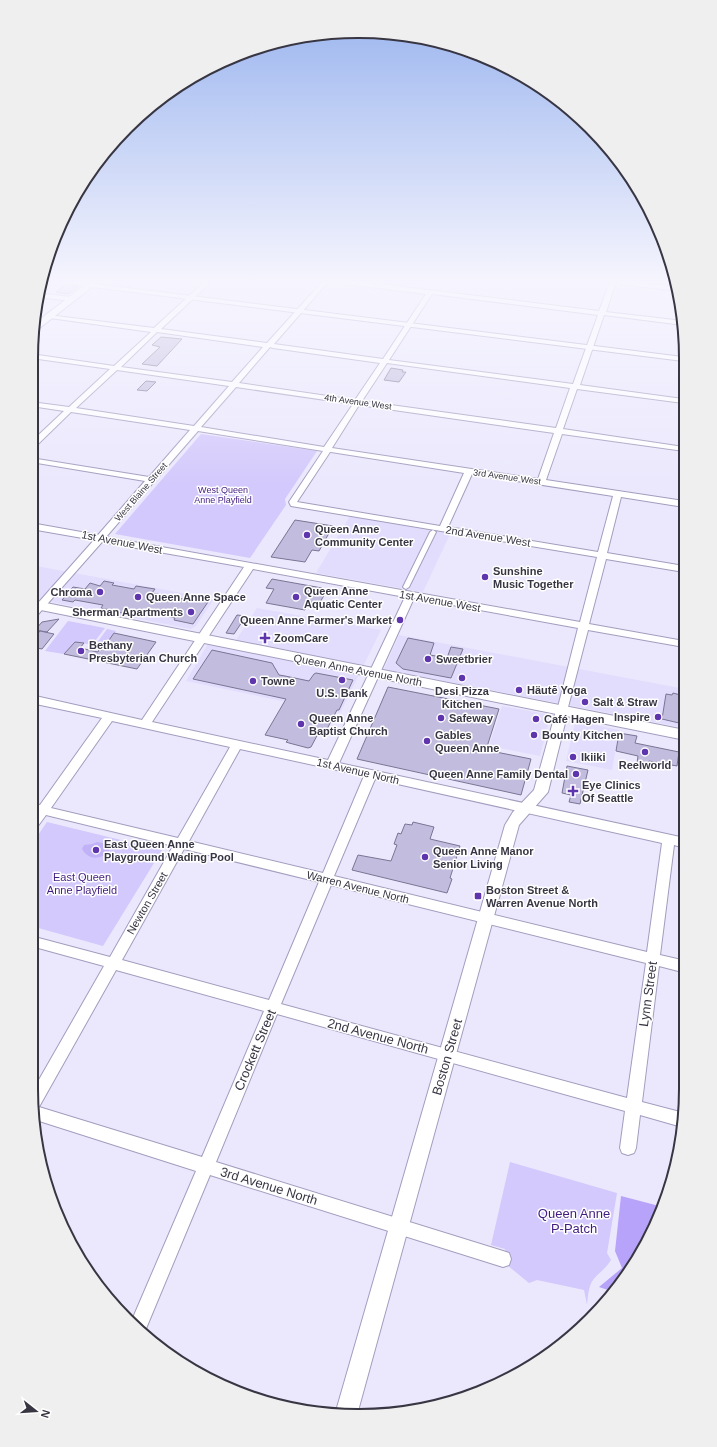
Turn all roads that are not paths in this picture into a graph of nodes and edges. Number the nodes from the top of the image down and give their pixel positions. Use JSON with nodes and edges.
{"nodes":[{"id":1,"x":135,"y":350,"type":"edge"},
{"id":2,"x":265,"y":350,"type":"edge"},
{"id":3,"x":302,"y":350,"type":"edge"},
{"id":4,"x":392,"y":350,"type":"edge"},
{"id":5,"x":588,"y":350,"type":"edge"},
{"id":6,"x":609,"y":350,"type":"edge"},
{"id":7,"x":38,"y":357,"type":"edge"},
{"id":8,"x":679,"y":358,"type":"edge"},
{"id":9,"x":385,"y":361,"type":"junction"},
{"id":10,"x":116,"y":367,"type":"junction"},
{"id":11,"x":234,"y":384,"type":"junction"},
{"id":12,"x":575,"y":386,"type":"junction"},
{"id":13,"x":679,"y":400,"type":"edge"},
{"id":14,"x":358,"y":402,"type":"junction"},
{"id":15,"x":38,"y":405,"type":"edge"},
{"id":16,"x":70,"y":410,"type":"junction"},
{"id":17,"x":195,"y":429,"type":"junction"},
{"id":18,"x":559,"y":431,"type":"junction"},
{"id":19,"x":38,"y":440,"type":"edge"},
{"id":20,"x":679,"y":448,"type":"edge"},
{"id":21,"x":327,"y":449,"type":"junction"},
{"id":22,"x":38,"y":461,"type":"edge"},
{"id":23,"x":469,"y":471,"type":"junction"},
{"id":24,"x":152,"y":480,"type":"junction"},
{"id":25,"x":541,"y":482,"type":"junction"},
{"id":26,"x":618,"y":494,"type":"junction"},
{"id":27,"x":679,"y":503,"type":"edge"},
{"id":28,"x":38,"y":527,"type":"edge"},
{"id":29,"x":443,"y":528,"type":"junction"},
{"id":30,"x":433,"y":532,"type":"dead end"},
{"id":31,"x":101,"y":538,"type":"junction"},
{"id":32,"x":602,"y":555,"type":"junction"},
{"id":33,"x":250,"y":566,"type":"junction"},
{"id":34,"x":679,"y":568,"type":"edge"},
{"id":35,"x":408,"y":591,"type":"junction"},
{"id":36,"x":38,"y":603,"type":"edge"},
{"id":37,"x":38,"y":605,"type":"edge"},
{"id":38,"x":583,"y":626,"type":"junction"},
{"id":39,"x":202,"y":639,"type":"junction"},
{"id":40,"x":679,"y":643,"type":"edge"},
{"id":41,"x":375,"y":674,"type":"junction"},
{"id":42,"x":38,"y":701,"type":"edge"},
{"id":43,"x":562,"y":711,"type":"junction"},
{"id":44,"x":109,"y":717,"type":"junction"},
{"id":45,"x":144,"y":725,"type":"junction"},
{"id":46,"x":679,"y":734,"type":"edge"},
{"id":47,"x":237,"y":745,"type":"junction"},
{"id":48,"x":332,"y":765,"type":"junction"},
{"id":49,"x":371,"y":774,"type":"junction"},
{"id":50,"x":38,"y":807,"type":"edge"},
{"id":51,"x":38,"y":808,"type":"edge"},
{"id":52,"x":525,"y":808,"type":"junction"},
{"id":53,"x":669,"y":840,"type":"junction"},
{"id":54,"x":679,"y":842,"type":"edge"},
{"id":55,"x":181,"y":844,"type":"junction"},
{"id":56,"x":327,"y":880,"type":"junction"},
{"id":57,"x":486,"y":919,"type":"junction"},
{"id":58,"x":38,"y":943,"type":"edge"},
{"id":59,"x":653,"y":959,"type":"junction"},
{"id":60,"x":113,"y":963,"type":"junction"},
{"id":61,"x":679,"y":965,"type":"edge"},
{"id":62,"x":273,"y":1007,"type":"junction"},
{"id":63,"x":448,"y":1056,"type":"junction"},
{"id":64,"x":38,"y":1096,"type":"edge"},
{"id":65,"x":633,"y":1107,"type":"junction"},
{"id":66,"x":40,"y":1114,"type":"edge"},
{"id":67,"x":677,"y":1118,"type":"edge"},
{"id":68,"x":628,"y":1148,"type":"dead end"},
{"id":69,"x":206,"y":1167,"type":"junction"},
{"id":70,"x":399,"y":1226,"type":"junction"},
{"id":71,"x":503,"y":1259,"type":"dead end"},
{"id":72,"x":140,"y":1323,"type":"edge"},
{"id":73,"x":348,"y":1408,"type":"edge"}],
"edges":[{"from":1,"to":10,"type":"street"},
{"from":2,"to":11,"type":"street","name":"West Blaine Street"},
{"from":3,"to":9,"type":"street"},
{"from":4,"to":9,"type":"street"},
{"from":5,"to":12,"type":"street"},
{"from":6,"to":8,"type":"street"},
{"from":7,"to":10,"type":"street","name":"4th Avenue West"},
{"from":9,"to":12,"type":"street"},
{"from":9,"to":14,"type":"street"},
{"from":10,"to":11,"type":"street","name":"4th Avenue West"},
{"from":10,"to":16,"type":"street"},
{"from":11,"to":14,"type":"street","name":"4th Avenue West"},
{"from":11,"to":17,"type":"street","name":"West Blaine Street"},
{"from":12,"to":13,"type":"street"},
{"from":12,"to":18,"type":"street"},
{"from":14,"to":18,"type":"street","name":"4th Avenue West"},
{"from":14,"to":21,"type":"street"},
{"from":15,"to":16,"type":"street","name":"3rd Avenue West"},
{"from":16,"to":17,"type":"street","name":"3rd Avenue West"},
{"from":16,"to":19,"type":"street"},
{"from":17,"to":21,"type":"street","name":"3rd Avenue West"},
{"from":17,"to":24,"type":"street","name":"West Blaine Street"},
{"from":18,"to":20,"type":"street","name":"4th Avenue West"},
{"from":18,"to":25,"type":"street"},
{"from":21,"to":23,"type":"street","name":"3rd Avenue West"},
{"from":21,"to":29,"type":"street","name":"2nd Avenue West"},
{"from":22,"to":24,"type":"street"},
{"from":23,"to":25,"type":"street","name":"3rd Avenue West"},
{"from":23,"to":29,"type":"street"},
{"from":24,"to":31,"type":"street","name":"West Blaine Street"},
{"from":25,"to":26,"type":"street","name":"3rd Avenue West"},
{"from":26,"to":27,"type":"street","name":"3rd Avenue West"},
{"from":26,"to":32,"type":"street"},
{"from":28,"to":31,"type":"street","name":"1st Avenue West"},
{"from":29,"to":32,"type":"street","name":"2nd Avenue West"},
{"from":30,"to":35,"type":"street"},
{"from":31,"to":33,"type":"street","name":"1st Avenue West"},
{"from":31,"to":36,"type":"street","name":"West Blaine Street"},
{"from":32,"to":34,"type":"street","name":"2nd Avenue West"},
{"from":32,"to":38,"type":"street"},
{"from":33,"to":35,"type":"street","name":"1st Avenue West"},
{"from":33,"to":39,"type":"street"},
{"from":35,"to":38,"type":"street","name":"1st Avenue West"},
{"from":35,"to":41,"type":"street"},
{"from":37,"to":39,"type":"main road","name":"Queen Anne Avenue North"},
{"from":38,"to":40,"type":"street","name":"1st Avenue West"},
{"from":38,"to":43,"type":"street"},
{"from":39,"to":41,"type":"main road","name":"Queen Anne Avenue North"},
{"from":39,"to":45,"type":"street"},
{"from":41,"to":43,"type":"main road","name":"Queen Anne Avenue North"},
{"from":41,"to":48,"type":"street"},
{"from":42,"to":44,"type":"street","name":"1st Avenue North"},
{"from":43,"to":46,"type":"main road","name":"Queen Anne Avenue North"},
{"from":43,"to":52,"type":"street","name":"Boston Street"},
{"from":44,"to":45,"type":"street","name":"1st Avenue North"},
{"from":44,"to":50,"type":"street"},
{"from":45,"to":47,"type":"street","name":"1st Avenue North"},
{"from":47,"to":48,"type":"street","name":"1st Avenue North"},
{"from":47,"to":55,"type":"street","name":"Newton Street"},
{"from":48,"to":49,"type":"street","name":"1st Avenue North"},
{"from":49,"to":52,"type":"street","name":"1st Avenue North"},
{"from":49,"to":56,"type":"street","name":"Crockett Street"},
{"from":51,"to":55,"type":"street","name":"Warren Avenue North"},
{"from":52,"to":53,"type":"street","name":"1st Avenue North"},
{"from":52,"to":57,"type":"street","name":"Boston Street"},
{"from":53,"to":54,"type":"street","name":"1st Avenue North"},
{"from":53,"to":59,"type":"street","name":"Lynn Street"},
{"from":55,"to":56,"type":"street","name":"Warren Avenue North"},
{"from":55,"to":60,"type":"street","name":"Newton Street"},
{"from":56,"to":57,"type":"street","name":"Warren Avenue North"},
{"from":56,"to":62,"type":"street","name":"Crockett Street"},
{"from":57,"to":59,"type":"street","name":"Warren Avenue North"},
{"from":57,"to":63,"type":"street","name":"Boston Street"},
{"from":58,"to":60,"type":"street","name":"2nd Avenue North"},
{"from":59,"to":61,"type":"street","name":"Warren Avenue North"},
{"from":59,"to":65,"type":"street","name":"Lynn Street"},
{"from":60,"to":62,"type":"street","name":"2nd Avenue North"},
{"from":60,"to":64,"type":"street","name":"Newton Street"},
{"from":62,"to":63,"type":"street","name":"2nd Avenue North"},
{"from":62,"to":69,"type":"street","name":"Crockett Street"},
{"from":63,"to":65,"type":"street","name":"2nd Avenue North"},
{"from":63,"to":70,"type":"street","name":"Boston Street"},
{"from":65,"to":67,"type":"street","name":"2nd Avenue North"},
{"from":65,"to":68,"type":"street","name":"Lynn Street"},
{"from":66,"to":69,"type":"street","name":"3rd Avenue North"},
{"from":69,"to":70,"type":"street","name":"3rd Avenue North"},
{"from":69,"to":72,"type":"street","name":"Crockett Street"},
{"from":70,"to":71,"type":"street","name":"3rd Avenue North"},
{"from":70,"to":73,"type":"street","name":"Boston Street"}]}
